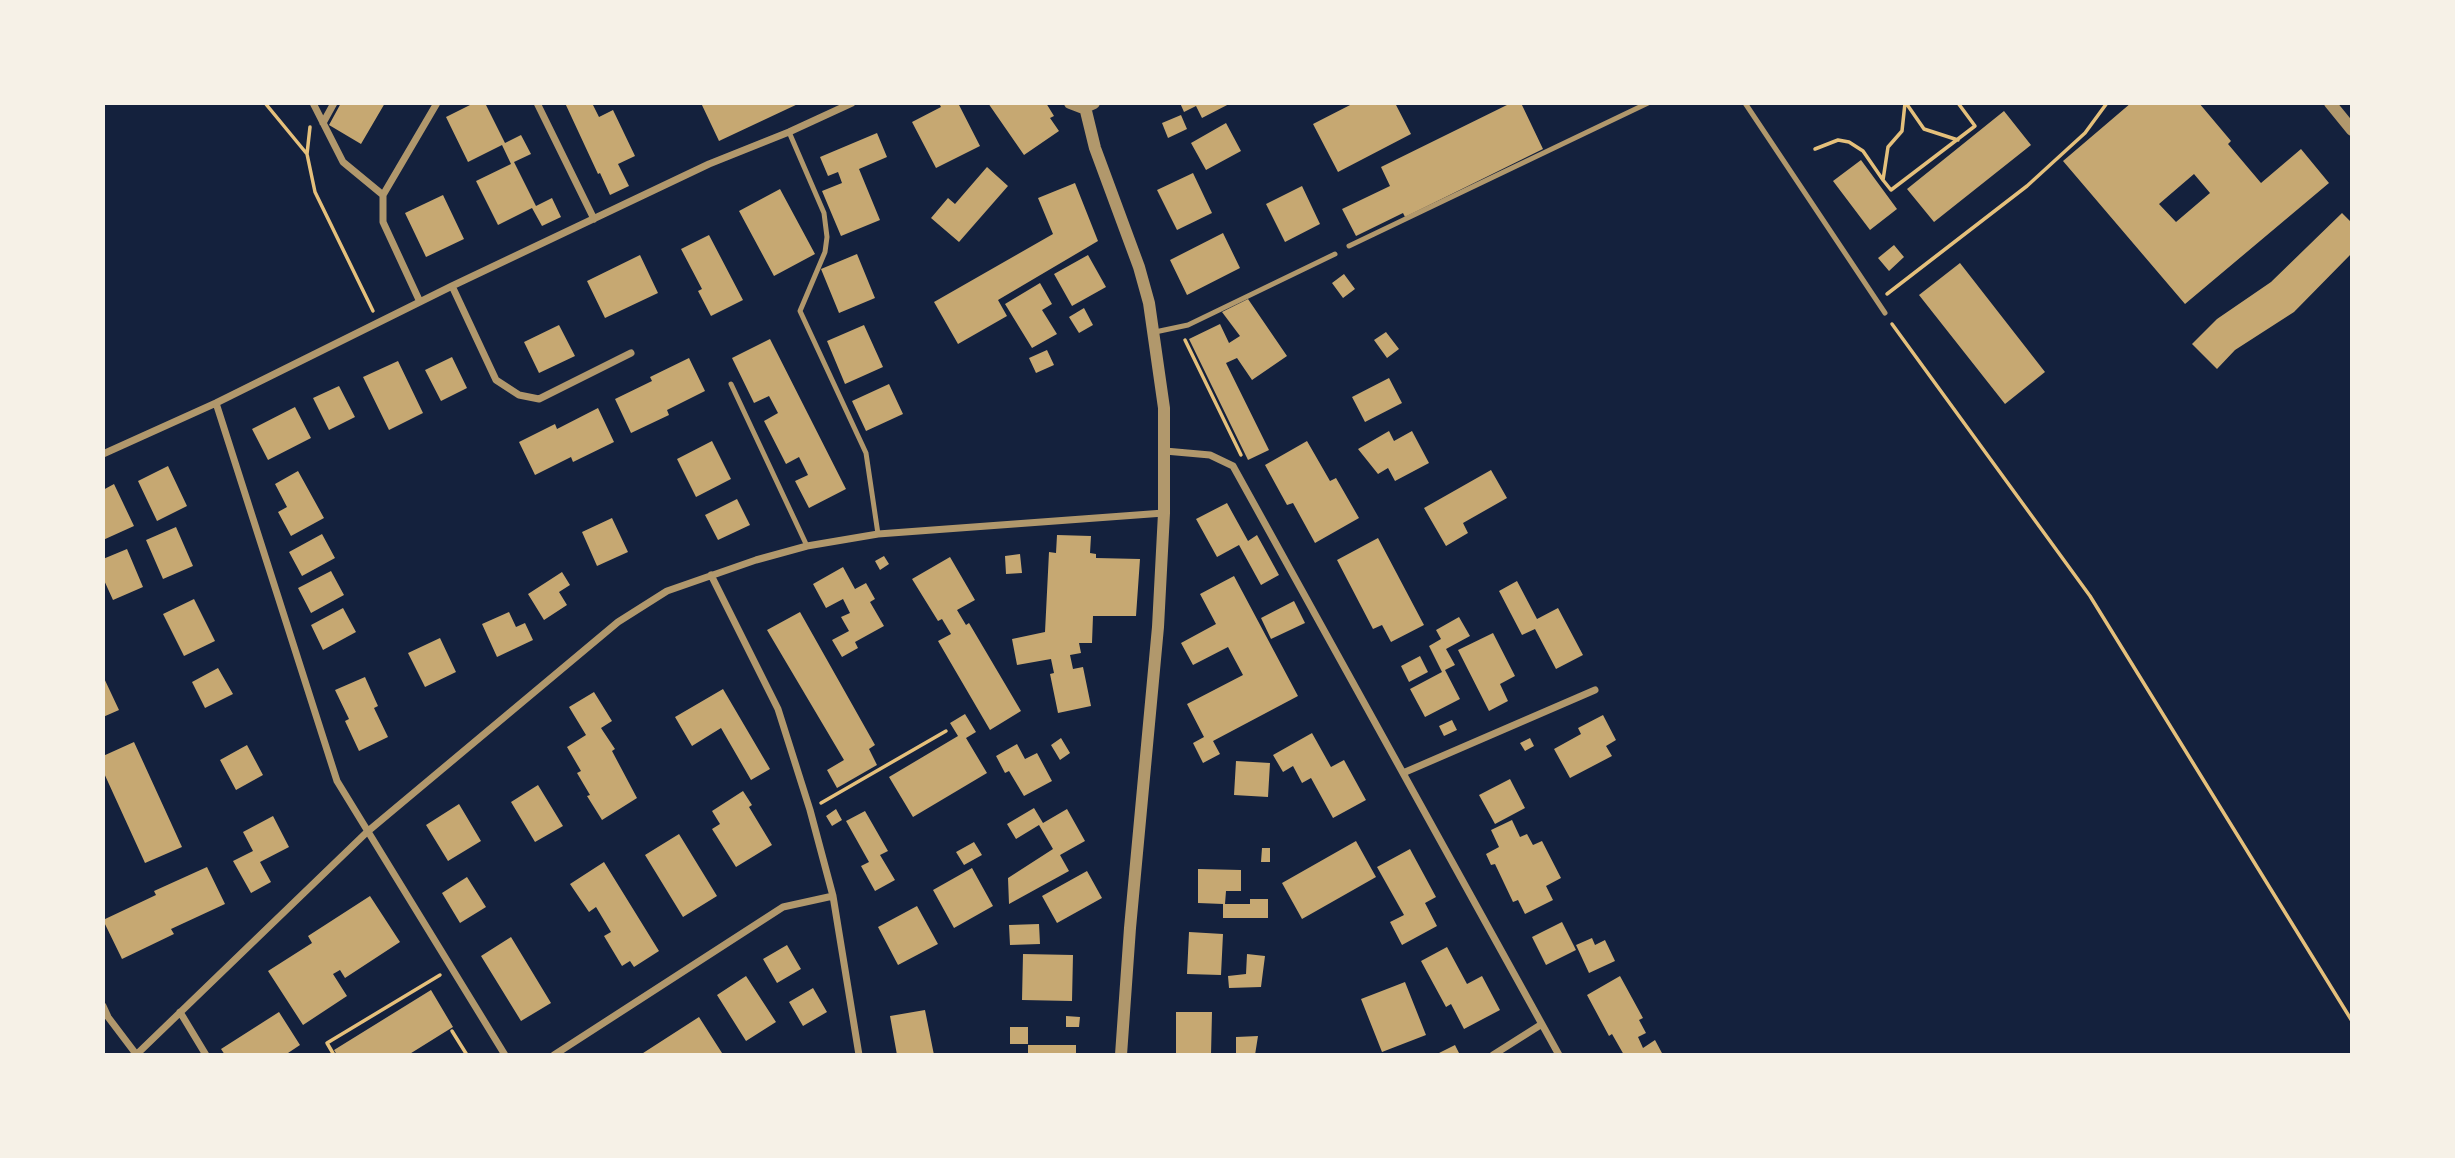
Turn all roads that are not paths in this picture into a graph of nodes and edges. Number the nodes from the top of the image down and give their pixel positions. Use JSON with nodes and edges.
{"nodes":[{"id":1,"x":313,"y":103,"type":"edge"},
{"id":2,"x":334,"y":103,"type":"edge"},
{"id":3,"x":437,"y":103,"type":"edge"},
{"id":4,"x":537,"y":103,"type":"edge"},
{"id":5,"x":852,"y":103,"type":"edge"},
{"id":6,"x":1070,"y":103,"type":"edge"},
{"id":7,"x":1648,"y":103,"type":"edge"},
{"id":8,"x":1745,"y":103,"type":"edge"},
{"id":9,"x":2330,"y":103,"type":"edge"},
{"id":10,"x":1090,"y":105,"type":"edge"},
{"id":11,"x":323,"y":123,"type":"junction"},
{"id":12,"x":2352,"y":130,"type":"edge"},
{"id":13,"x":789,"y":132,"type":"junction"},
{"id":14,"x":383,"y":195,"type":"junction"},
{"id":15,"x":594,"y":219,"type":"junction"},
{"id":16,"x":1349,"y":246,"type":"dead end"},
{"id":17,"x":1335,"y":254,"type":"dead end"},
{"id":18,"x":452,"y":286,"type":"junction"},
{"id":19,"x":420,"y":302,"type":"junction"},
{"id":20,"x":1885,"y":313,"type":"road end"},
{"id":21,"x":1155,"y":332,"type":"junction"},
{"id":22,"x":631,"y":353,"type":"dead end"},
{"id":23,"x":731,"y":384,"type":"dead end"},
{"id":24,"x":216,"y":402,"type":"junction"},
{"id":25,"x":1165,"y":451,"type":"junction"},
{"id":26,"x":103,"y":454,"type":"edge"},
{"id":27,"x":1164,"y":513,"type":"junction"},
{"id":28,"x":878,"y":534,"type":"junction"},
{"id":29,"x":807,"y":546,"type":"junction"},
{"id":30,"x":711,"y":575,"type":"junction"},
{"id":31,"x":1595,"y":690,"type":"dead end"},
{"id":32,"x":1403,"y":773,"type":"junction"},
{"id":33,"x":367,"y":832,"type":"junction"},
{"id":34,"x":833,"y":896,"type":"junction"},
{"id":35,"x":103,"y":1006,"type":"edge"},
{"id":36,"x":180,"y":1012,"type":"junction"},
{"id":37,"x":1542,"y":1024,"type":"junction"},
{"id":38,"x":136,"y":1054,"type":"edge"},
{"id":39,"x":206,"y":1055,"type":"edge"},
{"id":40,"x":505,"y":1055,"type":"edge"},
{"id":41,"x":554,"y":1055,"type":"edge"},
{"id":42,"x":859,"y":1055,"type":"edge"},
{"id":43,"x":1121,"y":1055,"type":"edge"},
{"id":44,"x":1493,"y":1055,"type":"edge"},
{"id":45,"x":1559,"y":1055,"type":"edge"}],
"edges":[{"from":1,"to":11,"type":"street"},
{"from":2,"to":11,"type":"street"},
{"from":3,"to":14,"type":"street"},
{"from":4,"to":15,"type":"street"},
{"from":5,"to":13,"type":"street"},
{"from":6,"to":10,"type":"street"},
{"from":7,"to":16,"type":"lane"},
{"from":8,"to":20,"type":"lane"},
{"from":9,"to":12,"type":"street"},
{"from":10,"to":21,"type":"street"},
{"from":11,"to":14,"type":"street"},
{"from":13,"to":15,"type":"street"},
{"from":13,"to":28,"type":"lane"},
{"from":14,"to":19,"type":"street"},
{"from":15,"to":18,"type":"street"},
{"from":17,"to":21,"type":"lane"},
{"from":18,"to":19,"type":"street"},
{"from":18,"to":22,"type":"street"},
{"from":19,"to":24,"type":"street"},
{"from":21,"to":25,"type":"street"},
{"from":23,"to":29,"type":"lane"},
{"from":24,"to":26,"type":"street"},
{"from":24,"to":33,"type":"street"},
{"from":25,"to":27,"type":"street"},
{"from":25,"to":32,"type":"street"},
{"from":27,"to":28,"type":"street"},
{"from":27,"to":43,"type":"street"},
{"from":28,"to":29,"type":"street"},
{"from":29,"to":30,"type":"street"},
{"from":30,"to":33,"type":"street"},
{"from":30,"to":34,"type":"street"},
{"from":31,"to":32,"type":"street"},
{"from":32,"to":37,"type":"street"},
{"from":33,"to":36,"type":"street"},
{"from":33,"to":40,"type":"street"},
{"from":34,"to":41,"type":"street"},
{"from":34,"to":42,"type":"street"},
{"from":35,"to":38,"type":"street"},
{"from":36,"to":38,"type":"street"},
{"from":36,"to":39,"type":"street"},
{"from":37,"to":44,"type":"street"},
{"from":37,"to":45,"type":"street"}]}
